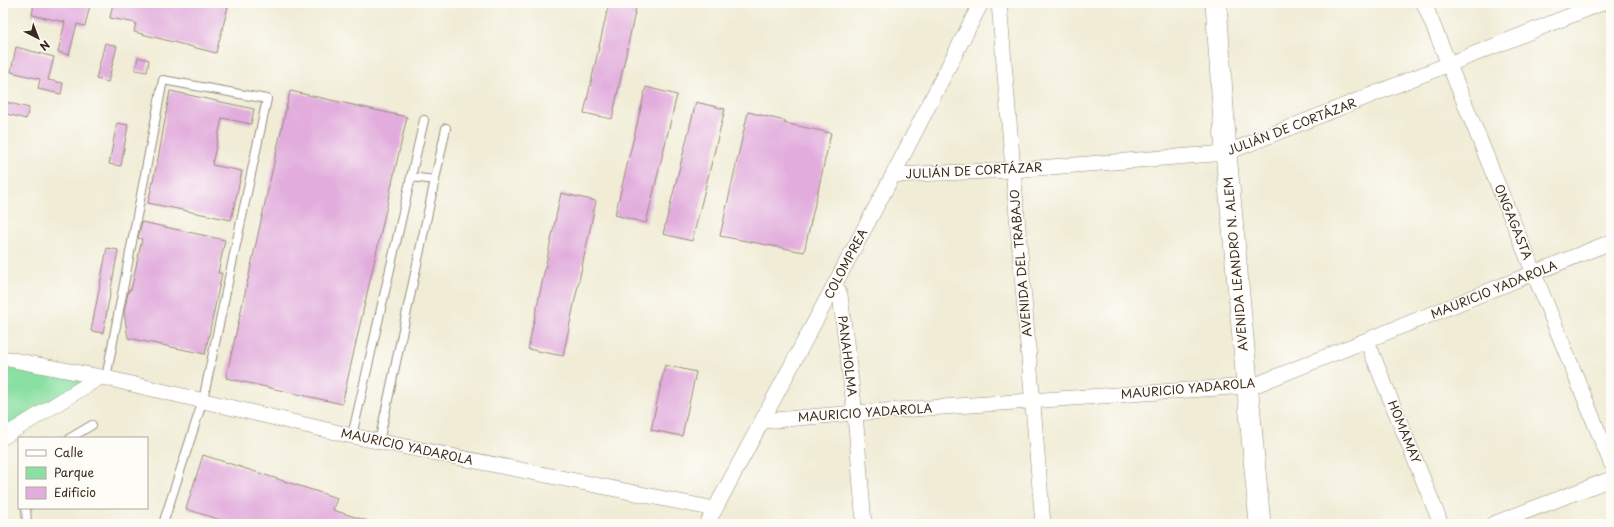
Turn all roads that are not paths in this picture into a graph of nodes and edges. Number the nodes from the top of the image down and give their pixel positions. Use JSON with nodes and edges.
{"nodes":[{"id":1,"x":981,"y":3,"type":"edge"},
{"id":2,"x":999,"y":3,"type":"edge"},
{"id":3,"x":1216,"y":3,"type":"edge"},
{"id":4,"x":1424,"y":3,"type":"edge"},
{"id":5,"x":1602,"y":3,"type":"edge"},
{"id":6,"x":1450,"y":65,"type":"junction"},
{"id":7,"x":424,"y":120,"type":"dead end"},
{"id":8,"x":446,"y":128,"type":"dead end"},
{"id":9,"x":1226,"y":153,"type":"junction"},
{"id":10,"x":1014,"y":170,"type":"junction"},
{"id":11,"x":893,"y":176,"type":"junction"},
{"id":12,"x":411,"y":177,"type":"junction"},
{"id":13,"x":435,"y":180,"type":"junction"},
{"id":14,"x":1611,"y":242,"type":"edge"},
{"id":15,"x":1534,"y":273,"type":"junction"},
{"id":16,"x":835,"y":284,"type":"junction"},
{"id":17,"x":1367,"y":341,"type":"junction"},
{"id":18,"x":3,"y":358,"type":"edge"},
{"id":19,"x":103,"y":377,"type":"junction"},
{"id":20,"x":1247,"y":386,"type":"junction"},
{"id":21,"x":203,"y":400,"type":"junction"},
{"id":22,"x":1033,"y":401,"type":"junction"},
{"id":23,"x":855,"y":413,"type":"junction"},
{"id":24,"x":763,"y":421,"type":"junction"},
{"id":25,"x":92,"y":425,"type":"dead end"},
{"id":26,"x":352,"y":436,"type":"junction"},
{"id":27,"x":3,"y":437,"type":"edge"},
{"id":28,"x":72,"y":437,"type":"edge"},
{"id":29,"x":379,"y":442,"type":"junction"},
{"id":30,"x":1611,"y":463,"type":"edge"},
{"id":31,"x":1611,"y":479,"type":"edge"},
{"id":32,"x":26,"y":509,"type":"edge"},
{"id":33,"x":715,"y":510,"type":"junction"},
{"id":34,"x":27,"y":524,"type":"edge"},
{"id":35,"x":163,"y":524,"type":"edge"},
{"id":36,"x":707,"y":524,"type":"edge"},
{"id":37,"x":864,"y":524,"type":"edge"},
{"id":38,"x":1043,"y":524,"type":"edge"},
{"id":39,"x":1260,"y":524,"type":"edge"},
{"id":40,"x":1441,"y":524,"type":"edge"},
{"id":41,"x":1494,"y":524,"type":"edge"}],
"edges":[{"from":1,"to":11,"type":"street","name":"COLOMPREA"},
{"from":2,"to":10,"type":"street","name":"AVENIDA DEL TRABAJO"},
{"from":3,"to":9,"type":"main road","name":"AVENIDA LEANDRO N. ALEM"},
{"from":4,"to":6,"type":"street","name":"ONGAGASTA"},
{"from":5,"to":6,"type":"street","name":"JULIÁN DE CORTÁZAR"},
{"from":6,"to":9,"type":"street","name":"JULIÁN DE CORTÁZAR"},
{"from":6,"to":15,"type":"street","name":"ONGAGASTA"},
{"from":7,"to":12,"type":"lane"},
{"from":8,"to":13,"type":"lane"},
{"from":9,"to":10,"type":"street","name":"JULIÁN DE CORTÁZAR"},
{"from":9,"to":20,"type":"main road","name":"AVENIDA LEANDRO N. ALEM"},
{"from":10,"to":11,"type":"street","name":"JULIÁN DE CORTÁZAR"},
{"from":10,"to":22,"type":"street","name":"AVENIDA DEL TRABAJO"},
{"from":11,"to":16,"type":"street","name":"COLOMPREA"},
{"from":12,"to":13,"type":"lane"},
{"from":12,"to":26,"type":"lane"},
{"from":13,"to":29,"type":"lane"},
{"from":14,"to":15,"type":"street","name":"MAURICIO YADAROLA"},
{"from":15,"to":17,"type":"street","name":"MAURICIO YADAROLA"},
{"from":15,"to":30,"type":"street","name":"ONGAGASTA"},
{"from":16,"to":23,"type":"street","name":"PANAHOLMA"},
{"from":16,"to":24,"type":"street","name":"COLOMPREA"},
{"from":17,"to":20,"type":"street","name":"MAURICIO YADAROLA"},
{"from":17,"to":40,"type":"street","name":"HOMAMAY"},
{"from":18,"to":19,"type":"street","name":"MAURICIO YADAROLA"},
{"from":19,"to":21,"type":"street","name":"MAURICIO YADAROLA"},
{"from":19,"to":21,"type":"lane"},
{"from":19,"to":27,"type":"street"},
{"from":20,"to":22,"type":"street","name":"MAURICIO YADAROLA"},
{"from":20,"to":39,"type":"main road","name":"AVENIDA LEANDRO N. ALEM"},
{"from":21,"to":26,"type":"street","name":"MAURICIO YADAROLA"},
{"from":21,"to":35,"type":"lane"},
{"from":22,"to":23,"type":"street","name":"MAURICIO YADAROLA"},
{"from":22,"to":38,"type":"street","name":"AVENIDA DEL TRABAJO"},
{"from":23,"to":24,"type":"street","name":"MAURICIO YADAROLA"},
{"from":23,"to":37,"type":"street","name":"PANAHOLMA"},
{"from":24,"to":33,"type":"street","name":"COLOMPREA"},
{"from":25,"to":28,"type":"lane"},
{"from":26,"to":29,"type":"street","name":"MAURICIO YADAROLA"},
{"from":29,"to":33,"type":"street","name":"MAURICIO YADAROLA"},
{"from":31,"to":41,"type":"street"},
{"from":32,"to":34,"type":"lane"},
{"from":33,"to":36,"type":"street","name":"COLOMPREA"}]}
